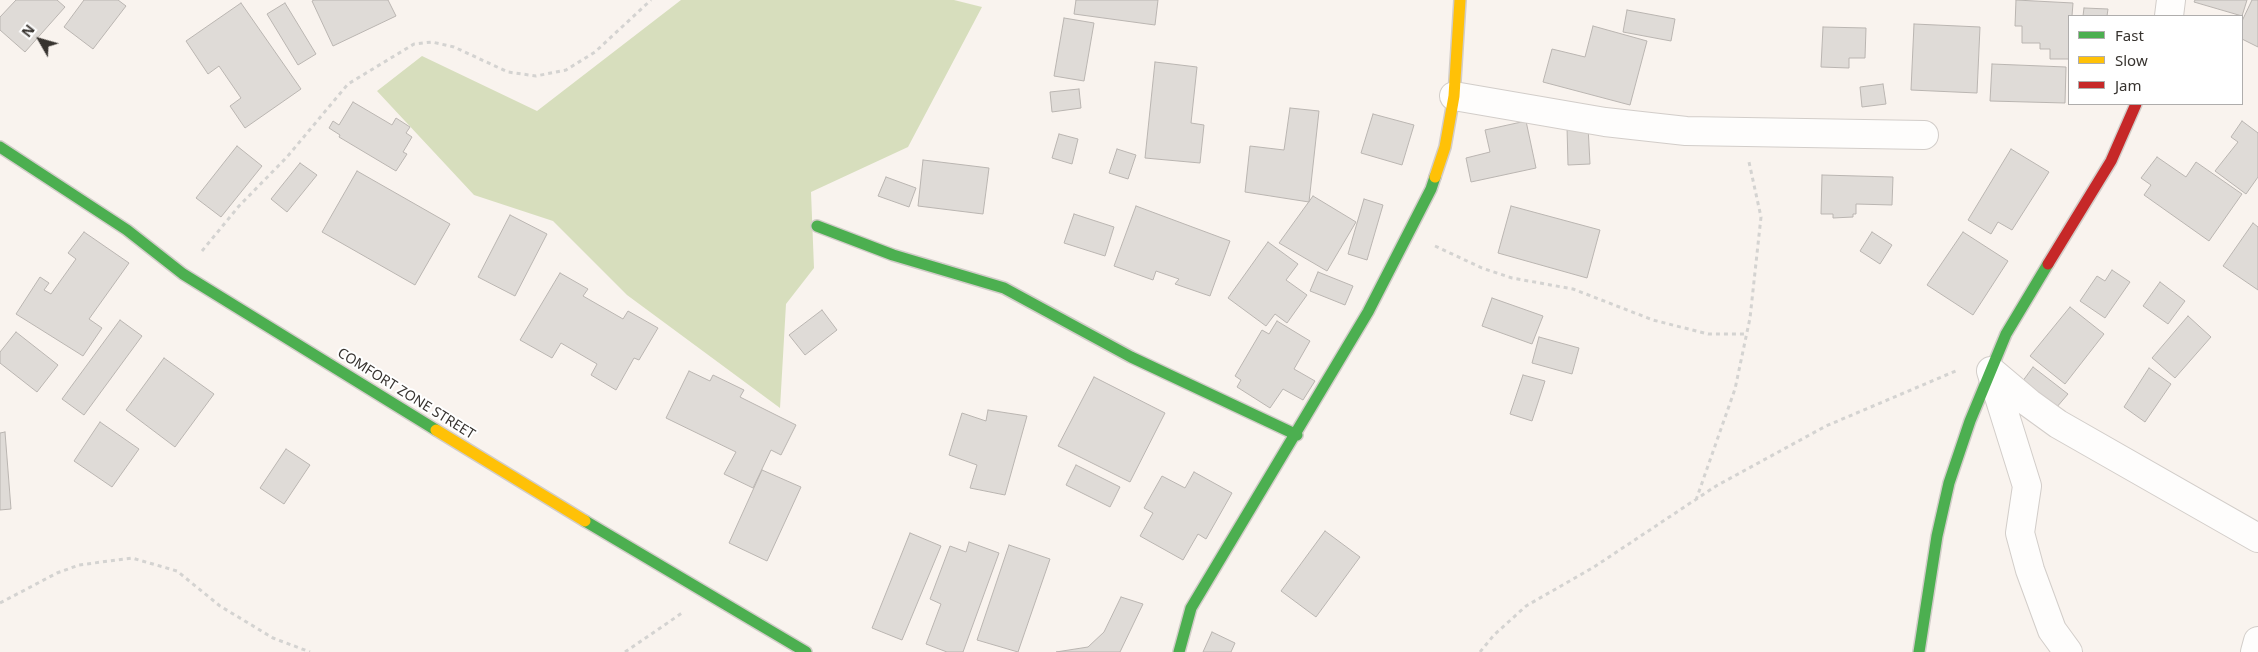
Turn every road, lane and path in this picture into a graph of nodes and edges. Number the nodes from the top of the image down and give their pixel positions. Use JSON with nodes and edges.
{"nodes":[{"id":1,"x":651,"y":0,"type":"edge"},
{"id":2,"x":1455,"y":0,"type":"edge"},
{"id":3,"x":1460,"y":0,"type":"edge"},
{"id":4,"x":2172,"y":0,"type":"edge"},
{"id":5,"x":2169,"y":15,"type":"edge"},
{"id":6,"x":1454,"y":96,"type":"junction"},
{"id":7,"x":2136,"y":105,"type":"edge"},
{"id":8,"x":1745,"y":134,"type":"junction"},
{"id":9,"x":1924,"y":135,"type":"dead end"},
{"id":10,"x":0,"y":147,"type":"edge"},
{"id":11,"x":817,"y":226,"type":"dead end"},
{"id":12,"x":1410,"y":232,"type":"junction"},
{"id":13,"x":183,"y":274,"type":"junction"},
{"id":14,"x":1747,"y":334,"type":"junction"},
{"id":15,"x":1994,"y":362,"type":"junction"},
{"id":16,"x":1296,"y":435,"type":"junction"},
{"id":17,"x":1696,"y":500,"type":"junction"},
{"id":18,"x":2258,"y":538,"type":"edge"},
{"id":19,"x":710,"y":594,"type":"junction"},
{"id":20,"x":0,"y":604,"type":"edge"},
{"id":21,"x":2258,"y":641,"type":"edge"},
{"id":22,"x":310,"y":652,"type":"edge"},
{"id":23,"x":625,"y":652,"type":"edge"},
{"id":24,"x":806,"y":652,"type":"edge"},
{"id":25,"x":1179,"y":652,"type":"edge"},
{"id":26,"x":1480,"y":652,"type":"edge"},
{"id":27,"x":1919,"y":652,"type":"edge"},
{"id":28,"x":2068,"y":652,"type":"edge"},
{"id":29,"x":2255,"y":652,"type":"edge"}],
"edges":[{"from":1,"to":13,"type":"path"},
{"from":2,"to":3,"type":"street"},
{"from":3,"to":6,"type":"street"},
{"from":4,"to":5,"type":"street"},
{"from":6,"to":8,"type":"street"},
{"from":6,"to":12,"type":"street"},
{"from":7,"to":15,"type":"street"},
{"from":8,"to":9,"type":"street"},
{"from":8,"to":14,"type":"path"},
{"from":10,"to":13,"type":"street","name":"COMFORT ZONE STREET"},
{"from":11,"to":16,"type":"street"},
{"from":12,"to":14,"type":"path"},
{"from":12,"to":16,"type":"street"},
{"from":13,"to":19,"type":"street","name":"COMFORT ZONE STREET"},
{"from":14,"to":17,"type":"path"},
{"from":15,"to":17,"type":"path"},
{"from":15,"to":18,"type":"street"},
{"from":15,"to":27,"type":"street"},
{"from":15,"to":28,"type":"street"},
{"from":16,"to":25,"type":"street"},
{"from":17,"to":26,"type":"path"},
{"from":19,"to":23,"type":"path"},
{"from":19,"to":24,"type":"street","name":"COMFORT ZONE STREET"},
{"from":20,"to":22,"type":"path"},
{"from":21,"to":29,"type":"street"}]}
